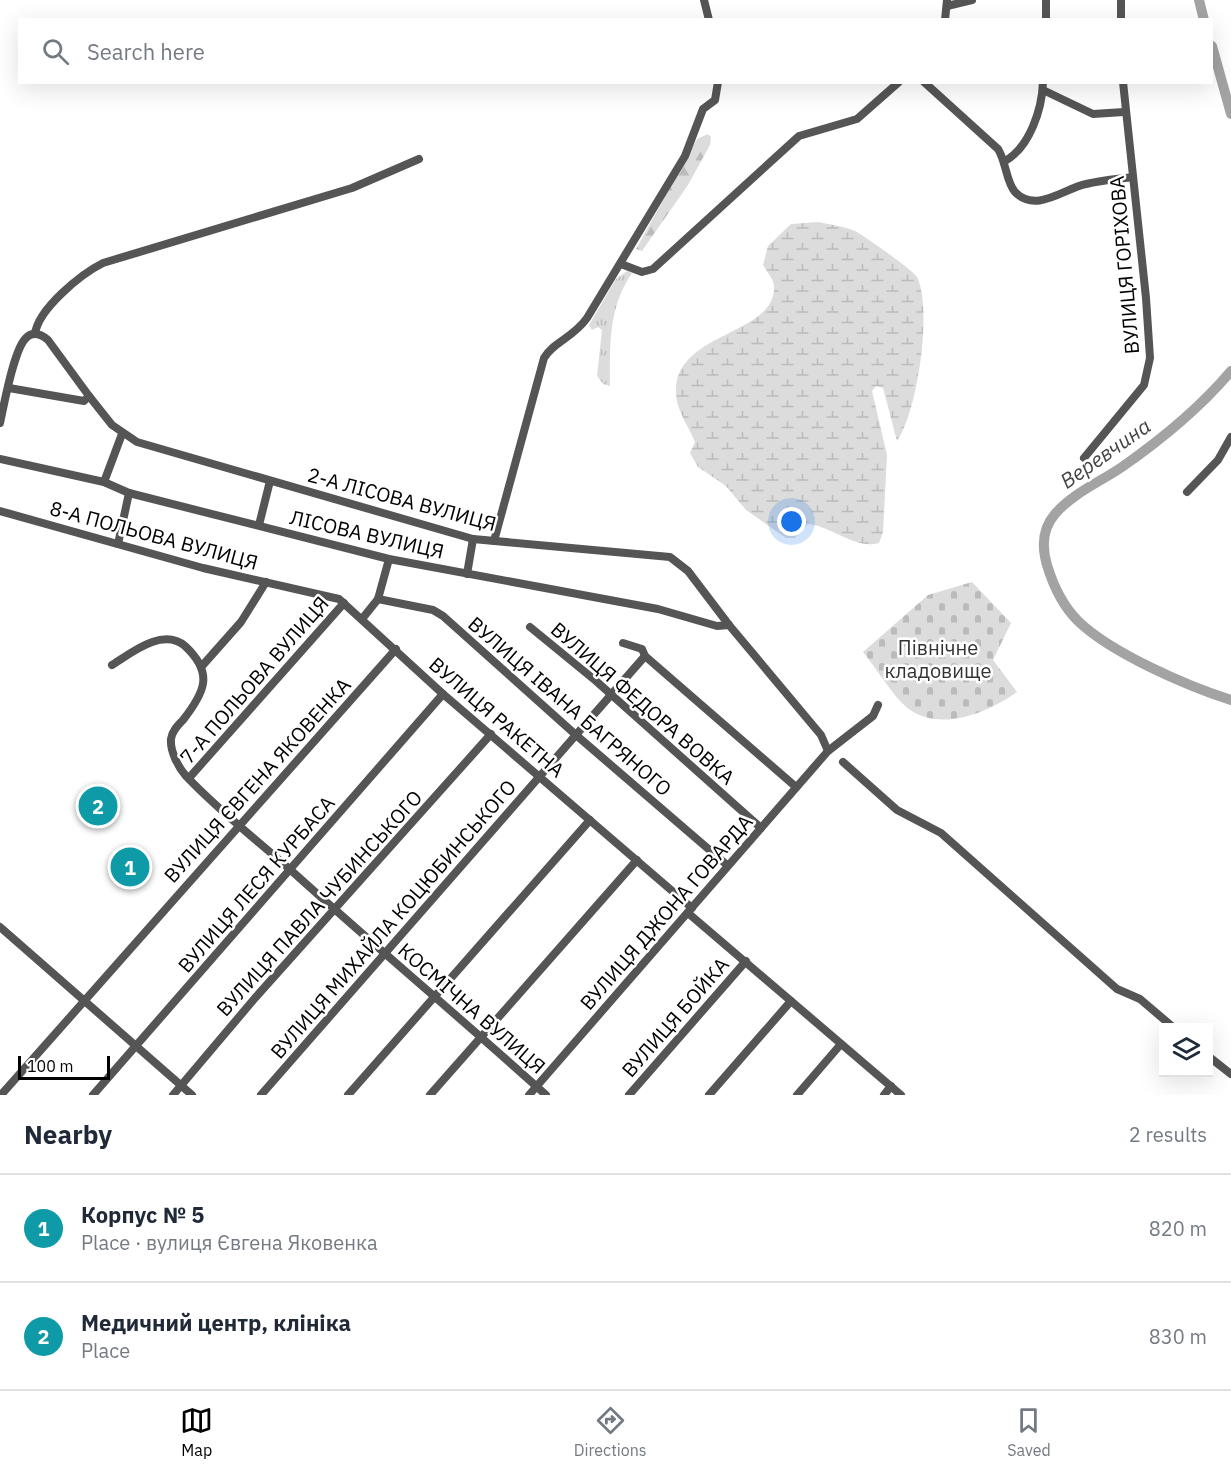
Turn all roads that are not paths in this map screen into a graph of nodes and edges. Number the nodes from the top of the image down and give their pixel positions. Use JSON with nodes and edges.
{"nodes":[{"id":1,"x":704,"y":0,"type":"edge"},
{"id":2,"x":972,"y":0,"type":"edge"},
{"id":3,"x":1046,"y":0,"type":"edge"},
{"id":4,"x":1121,"y":0,"type":"edge"},
{"id":5,"x":947,"y":3,"type":"edge"},
{"id":6,"x":708,"y":18,"type":"edge"},
{"id":7,"x":945,"y":18,"type":"edge"},
{"id":8,"x":1046,"y":18,"type":"edge"},
{"id":9,"x":1121,"y":18,"type":"edge"},
{"id":10,"x":718,"y":84,"type":"edge"},
{"id":11,"x":897,"y":84,"type":"edge"},
{"id":12,"x":926,"y":84,"type":"edge"},
{"id":13,"x":1124,"y":84,"type":"edge"},
{"id":14,"x":1043,"y":86,"type":"edge"},
{"id":15,"x":1124,"y":112,"type":"junction"},
{"id":16,"x":419,"y":159,"type":"dead end"},
{"id":17,"x":1005,"y":161,"type":"junction"},
{"id":18,"x":1133,"y":177,"type":"junction"},
{"id":19,"x":621,"y":264,"type":"junction"},
{"id":20,"x":34,"y":334,"type":"junction"},
{"id":21,"x":9,"y":388,"type":"junction"},
{"id":22,"x":89,"y":396,"type":"junction"},
{"id":23,"x":0,"y":423,"type":"edge"},
{"id":24,"x":122,"y":434,"type":"junction"},
{"id":25,"x":1231,"y":437,"type":"edge"},
{"id":26,"x":0,"y":459,"type":"edge"},
{"id":27,"x":1084,"y":459,"type":"dead end"},
{"id":28,"x":270,"y":481,"type":"junction"},
{"id":29,"x":104,"y":482,"type":"junction"},
{"id":30,"x":1187,"y":492,"type":"dead end"},
{"id":31,"x":129,"y":493,"type":"junction"},
{"id":32,"x":0,"y":511,"type":"edge"},
{"id":33,"x":259,"y":525,"type":"junction"},
{"id":34,"x":473,"y":539,"type":"junction"},
{"id":35,"x":494,"y":541,"type":"junction"},
{"id":36,"x":118,"y":544,"type":"junction"},
{"id":37,"x":389,"y":559,"type":"junction"},
{"id":38,"x":467,"y":573,"type":"junction"},
{"id":39,"x":266,"y":582,"type":"junction"},
{"id":40,"x":378,"y":599,"type":"junction"},
{"id":41,"x":344,"y":603,"type":"junction"},
{"id":42,"x":362,"y":619,"type":"junction"},
{"id":43,"x":729,"y":625,"type":"junction"},
{"id":44,"x":530,"y":627,"type":"dead end"},
{"id":45,"x":623,"y":643,"type":"dead end"},
{"id":46,"x":396,"y":649,"type":"junction"},
{"id":47,"x":645,"y":656,"type":"junction"},
{"id":48,"x":112,"y":665,"type":"dead end"},
{"id":49,"x":202,"y":666,"type":"junction"},
{"id":50,"x":443,"y":693,"type":"junction"},
{"id":51,"x":611,"y":695,"type":"junction"},
{"id":52,"x":878,"y":705,"type":"dead end"},
{"id":53,"x":491,"y":734,"type":"junction"},
{"id":54,"x":576,"y":735,"type":"junction"},
{"id":55,"x":828,"y":751,"type":"junction"},
{"id":56,"x":843,"y":762,"type":"dead end"},
{"id":57,"x":540,"y":776,"type":"junction"},
{"id":58,"x":189,"y":778,"type":"junction"},
{"id":59,"x":796,"y":787,"type":"junction"},
{"id":60,"x":590,"y":820,"type":"junction"},
{"id":61,"x":239,"y":827,"type":"junction"},
{"id":62,"x":761,"y":828,"type":"junction"},
{"id":63,"x":637,"y":860,"type":"junction"},
{"id":64,"x":727,"y":865,"type":"junction"},
{"id":65,"x":290,"y":870,"type":"junction"},
{"id":66,"x":335,"y":910,"type":"junction"},
{"id":67,"x":690,"y":910,"type":"junction"},
{"id":68,"x":0,"y":927,"type":"edge"},
{"id":69,"x":385,"y":954,"type":"junction"},
{"id":70,"x":746,"y":961,"type":"junction"},
{"id":71,"x":433,"y":997,"type":"junction"},
{"id":72,"x":85,"y":1001,"type":"junction"},
{"id":73,"x":791,"y":1001,"type":"junction"},
{"id":74,"x":1168,"y":1023,"type":"edge"},
{"id":75,"x":481,"y":1037,"type":"junction"},
{"id":76,"x":841,"y":1044,"type":"junction"},
{"id":77,"x":136,"y":1046,"type":"junction"},
{"id":78,"x":1213,"y":1059,"type":"edge"},
{"id":79,"x":1231,"y":1074,"type":"edge"},
{"id":80,"x":182,"y":1085,"type":"junction"},
{"id":81,"x":536,"y":1086,"type":"junction"},
{"id":82,"x":891,"y":1086,"type":"junction"},
{"id":83,"x":1,"y":1095,"type":"edge"},
{"id":84,"x":93,"y":1095,"type":"edge"},
{"id":85,"x":173,"y":1095,"type":"edge"},
{"id":86,"x":192,"y":1095,"type":"edge"},
{"id":87,"x":261,"y":1095,"type":"edge"},
{"id":88,"x":348,"y":1095,"type":"edge"},
{"id":89,"x":430,"y":1095,"type":"edge"},
{"id":90,"x":529,"y":1095,"type":"edge"},
{"id":91,"x":546,"y":1095,"type":"edge"},
{"id":92,"x":629,"y":1095,"type":"edge"},
{"id":93,"x":709,"y":1095,"type":"edge"},
{"id":94,"x":797,"y":1095,"type":"edge"},
{"id":95,"x":884,"y":1095,"type":"edge"},
{"id":96,"x":902,"y":1095,"type":"edge"}],
"edges":[{"from":1,"to":6,"type":"street"},
{"from":2,"to":5,"type":"street"},
{"from":3,"to":8,"type":"street"},
{"from":4,"to":9,"type":"street"},
{"from":5,"to":7,"type":"street"},
{"from":10,"to":19,"type":"street"},
{"from":11,"to":19,"type":"street"},
{"from":12,"to":17,"type":"street"},
{"from":13,"to":15,"type":"street","name":"ВУЛИЦЯ ГОРІХОВА"},
{"from":14,"to":15,"type":"street"},
{"from":14,"to":17,"type":"street"},
{"from":15,"to":18,"type":"street","name":"ВУЛИЦЯ ГОРІХОВА"},
{"from":16,"to":20,"type":"street"},
{"from":17,"to":18,"type":"street"},
{"from":18,"to":27,"type":"street","name":"ВУЛИЦЯ ГОРІХОВА"},
{"from":19,"to":35,"type":"street"},
{"from":20,"to":21,"type":"street"},
{"from":20,"to":22,"type":"street","name":"2-А ЛІСОВА ВУЛИЦЯ"},
{"from":21,"to":22,"type":"street"},
{"from":21,"to":23,"type":"street"},
{"from":22,"to":24,"type":"street","name":"2-А ЛІСОВА ВУЛИЦЯ"},
{"from":24,"to":28,"type":"street","name":"2-А ЛІСОВА ВУЛИЦЯ"},
{"from":24,"to":29,"type":"street"},
{"from":25,"to":30,"type":"street"},
{"from":26,"to":29,"type":"street","name":"ЛІСОВА ВУЛИЦЯ"},
{"from":28,"to":33,"type":"street"},
{"from":28,"to":34,"type":"street","name":"2-А ЛІСОВА ВУЛИЦЯ"},
{"from":29,"to":31,"type":"street","name":"ЛІСОВА ВУЛИЦЯ"},
{"from":31,"to":33,"type":"street","name":"ЛІСОВА ВУЛИЦЯ"},
{"from":31,"to":36,"type":"street"},
{"from":32,"to":36,"type":"street","name":"8-А ПОЛЬОВА ВУЛИЦЯ"},
{"from":33,"to":37,"type":"street","name":"ЛІСОВА ВУЛИЦЯ"},
{"from":34,"to":35,"type":"street","name":"2-А ЛІСОВА ВУЛИЦЯ"},
{"from":34,"to":38,"type":"street"},
{"from":35,"to":43,"type":"street","name":"2-А ЛІСОВА ВУЛИЦЯ"},
{"from":36,"to":39,"type":"street","name":"8-А ПОЛЬОВА ВУЛИЦЯ"},
{"from":37,"to":38,"type":"street","name":"ЛІСОВА ВУЛИЦЯ"},
{"from":37,"to":40,"type":"street"},
{"from":38,"to":43,"type":"street","name":"ЛІСОВА ВУЛИЦЯ"},
{"from":39,"to":41,"type":"street","name":"ВУЛИЦЯ РАКЕТНА"},
{"from":39,"to":49,"type":"street","name":"8-А ПОЛЬОВА ВУЛИЦЯ"},
{"from":40,"to":42,"type":"street"},
{"from":40,"to":54,"type":"street","name":"ВУЛИЦЯ ІВАНА БАГРЯНОГО"},
{"from":41,"to":42,"type":"street","name":"ВУЛИЦЯ РАКЕТНА"},
{"from":41,"to":58,"type":"street","name":"7-А ПОЛЬОВА ВУЛИЦЯ"},
{"from":42,"to":46,"type":"street","name":"ВУЛИЦЯ РАКЕТНА"},
{"from":43,"to":55,"type":"street","name":"2-А ЛІСОВА ВУЛИЦЯ"},
{"from":44,"to":51,"type":"street","name":"ВУЛИЦЯ ФЕДОРА ВОВКА"},
{"from":45,"to":47,"type":"street"},
{"from":46,"to":50,"type":"street","name":"ВУЛИЦЯ РАКЕТНА"},
{"from":46,"to":61,"type":"street","name":"ВУЛИЦЯ ЄВГЕНА ЯКОВЕНКА"},
{"from":47,"to":51,"type":"street","name":"ВУЛИЦЯ МИХАЙЛА КОЦЮБИНСЬКОГО"},
{"from":47,"to":59,"type":"street"},
{"from":48,"to":49,"type":"street"},
{"from":49,"to":58,"type":"street","name":"КОСМІЧНА ВУЛИЦЯ"},
{"from":50,"to":53,"type":"street","name":"ВУЛИЦЯ РАКЕТНА"},
{"from":50,"to":65,"type":"street","name":"ВУЛИЦЯ ЛЕСЯ КУРБАСА"},
{"from":51,"to":54,"type":"street","name":"ВУЛИЦЯ МИХАЙЛА КОЦЮБИНСЬКОГО"},
{"from":51,"to":62,"type":"street","name":"ВУЛИЦЯ ФЕДОРА ВОВКА"},
{"from":52,"to":55,"type":"street","name":"ВУЛИЦЯ ДЖОНА ГОВАРДА"},
{"from":53,"to":57,"type":"street","name":"ВУЛИЦЯ РАКЕТНА"},
{"from":53,"to":66,"type":"street","name":"ВУЛИЦЯ ПАВЛА ЧУБИНСЬКОГО"},
{"from":54,"to":57,"type":"street","name":"ВУЛИЦЯ МИХАЙЛА КОЦЮБИНСЬКОГО"},
{"from":54,"to":64,"type":"street","name":"ВУЛИЦЯ ІВАНА БАГРЯНОГО"},
{"from":55,"to":59,"type":"street","name":"ВУЛИЦЯ ДЖОНА ГОВАРДА"},
{"from":56,"to":74,"type":"street"},
{"from":57,"to":60,"type":"street","name":"ВУЛИЦЯ РАКЕТНА"},
{"from":57,"to":69,"type":"street","name":"ВУЛИЦЯ МИХАЙЛА КОЦЮБИНСЬКОГО"},
{"from":58,"to":61,"type":"street","name":"КОСМІЧНА ВУЛИЦЯ"},
{"from":59,"to":62,"type":"street","name":"ВУЛИЦЯ ДЖОНА ГОВАРДА"},
{"from":60,"to":63,"type":"street","name":"ВУЛИЦЯ РАКЕТНА"},
{"from":60,"to":71,"type":"street"},
{"from":61,"to":65,"type":"street","name":"КОСМІЧНА ВУЛИЦЯ"},
{"from":61,"to":72,"type":"street","name":"ВУЛИЦЯ ЄВГЕНА ЯКОВЕНКА"},
{"from":62,"to":64,"type":"street","name":"ВУЛИЦЯ ДЖОНА ГОВАРДА"},
{"from":63,"to":67,"type":"street","name":"ВУЛИЦЯ РАКЕТНА"},
{"from":63,"to":75,"type":"street"},
{"from":64,"to":67,"type":"street","name":"ВУЛИЦЯ ДЖОНА ГОВАРДА"},
{"from":65,"to":66,"type":"street","name":"КОСМІЧНА ВУЛИЦЯ"},
{"from":65,"to":77,"type":"street","name":"ВУЛИЦЯ ЛЕСЯ КУРБАСА"},
{"from":66,"to":69,"type":"street","name":"КОСМІЧНА ВУЛИЦЯ"},
{"from":66,"to":80,"type":"street","name":"ВУЛИЦЯ ПАВЛА ЧУБИНСЬКОГО"},
{"from":67,"to":70,"type":"street","name":"ВУЛИЦЯ РАКЕТНА"},
{"from":67,"to":81,"type":"street","name":"ВУЛИЦЯ ДЖОНА ГОВАРДА"},
{"from":68,"to":72,"type":"street"},
{"from":69,"to":71,"type":"street","name":"КОСМІЧНА ВУЛИЦЯ"},
{"from":69,"to":87,"type":"street","name":"ВУЛИЦЯ МИХАЙЛА КОЦЮБИНСЬКОГО"},
{"from":70,"to":73,"type":"street","name":"ВУЛИЦЯ РАКЕТНА"},
{"from":70,"to":92,"type":"street","name":"ВУЛИЦЯ БОЙКА"},
{"from":71,"to":75,"type":"street","name":"КОСМІЧНА ВУЛИЦЯ"},
{"from":71,"to":88,"type":"street"},
{"from":72,"to":77,"type":"street"},
{"from":72,"to":83,"type":"street","name":"ВУЛИЦЯ ЄВГЕНА ЯКОВЕНКА"},
{"from":73,"to":76,"type":"street","name":"ВУЛИЦЯ РАКЕТНА"},
{"from":73,"to":93,"type":"street"},
{"from":75,"to":81,"type":"street","name":"КОСМІЧНА ВУЛИЦЯ"},
{"from":75,"to":89,"type":"street"},
{"from":76,"to":82,"type":"street","name":"ВУЛИЦЯ РАКЕТНА"},
{"from":76,"to":94,"type":"street"},
{"from":77,"to":80,"type":"street"},
{"from":77,"to":84,"type":"street","name":"ВУЛИЦЯ ЛЕСЯ КУРБАСА"},
{"from":78,"to":79,"type":"street"},
{"from":80,"to":85,"type":"street","name":"ВУЛИЦЯ ПАВЛА ЧУБИНСЬКОГО"},
{"from":80,"to":86,"type":"street"},
{"from":81,"to":90,"type":"street","name":"ВУЛИЦЯ ДЖОНА ГОВАРДА"},
{"from":81,"to":91,"type":"street","name":"КОСМІЧНА ВУЛИЦЯ"},
{"from":82,"to":95,"type":"street"},
{"from":82,"to":96,"type":"street","name":"ВУЛИЦЯ РАКЕТНА"}]}
